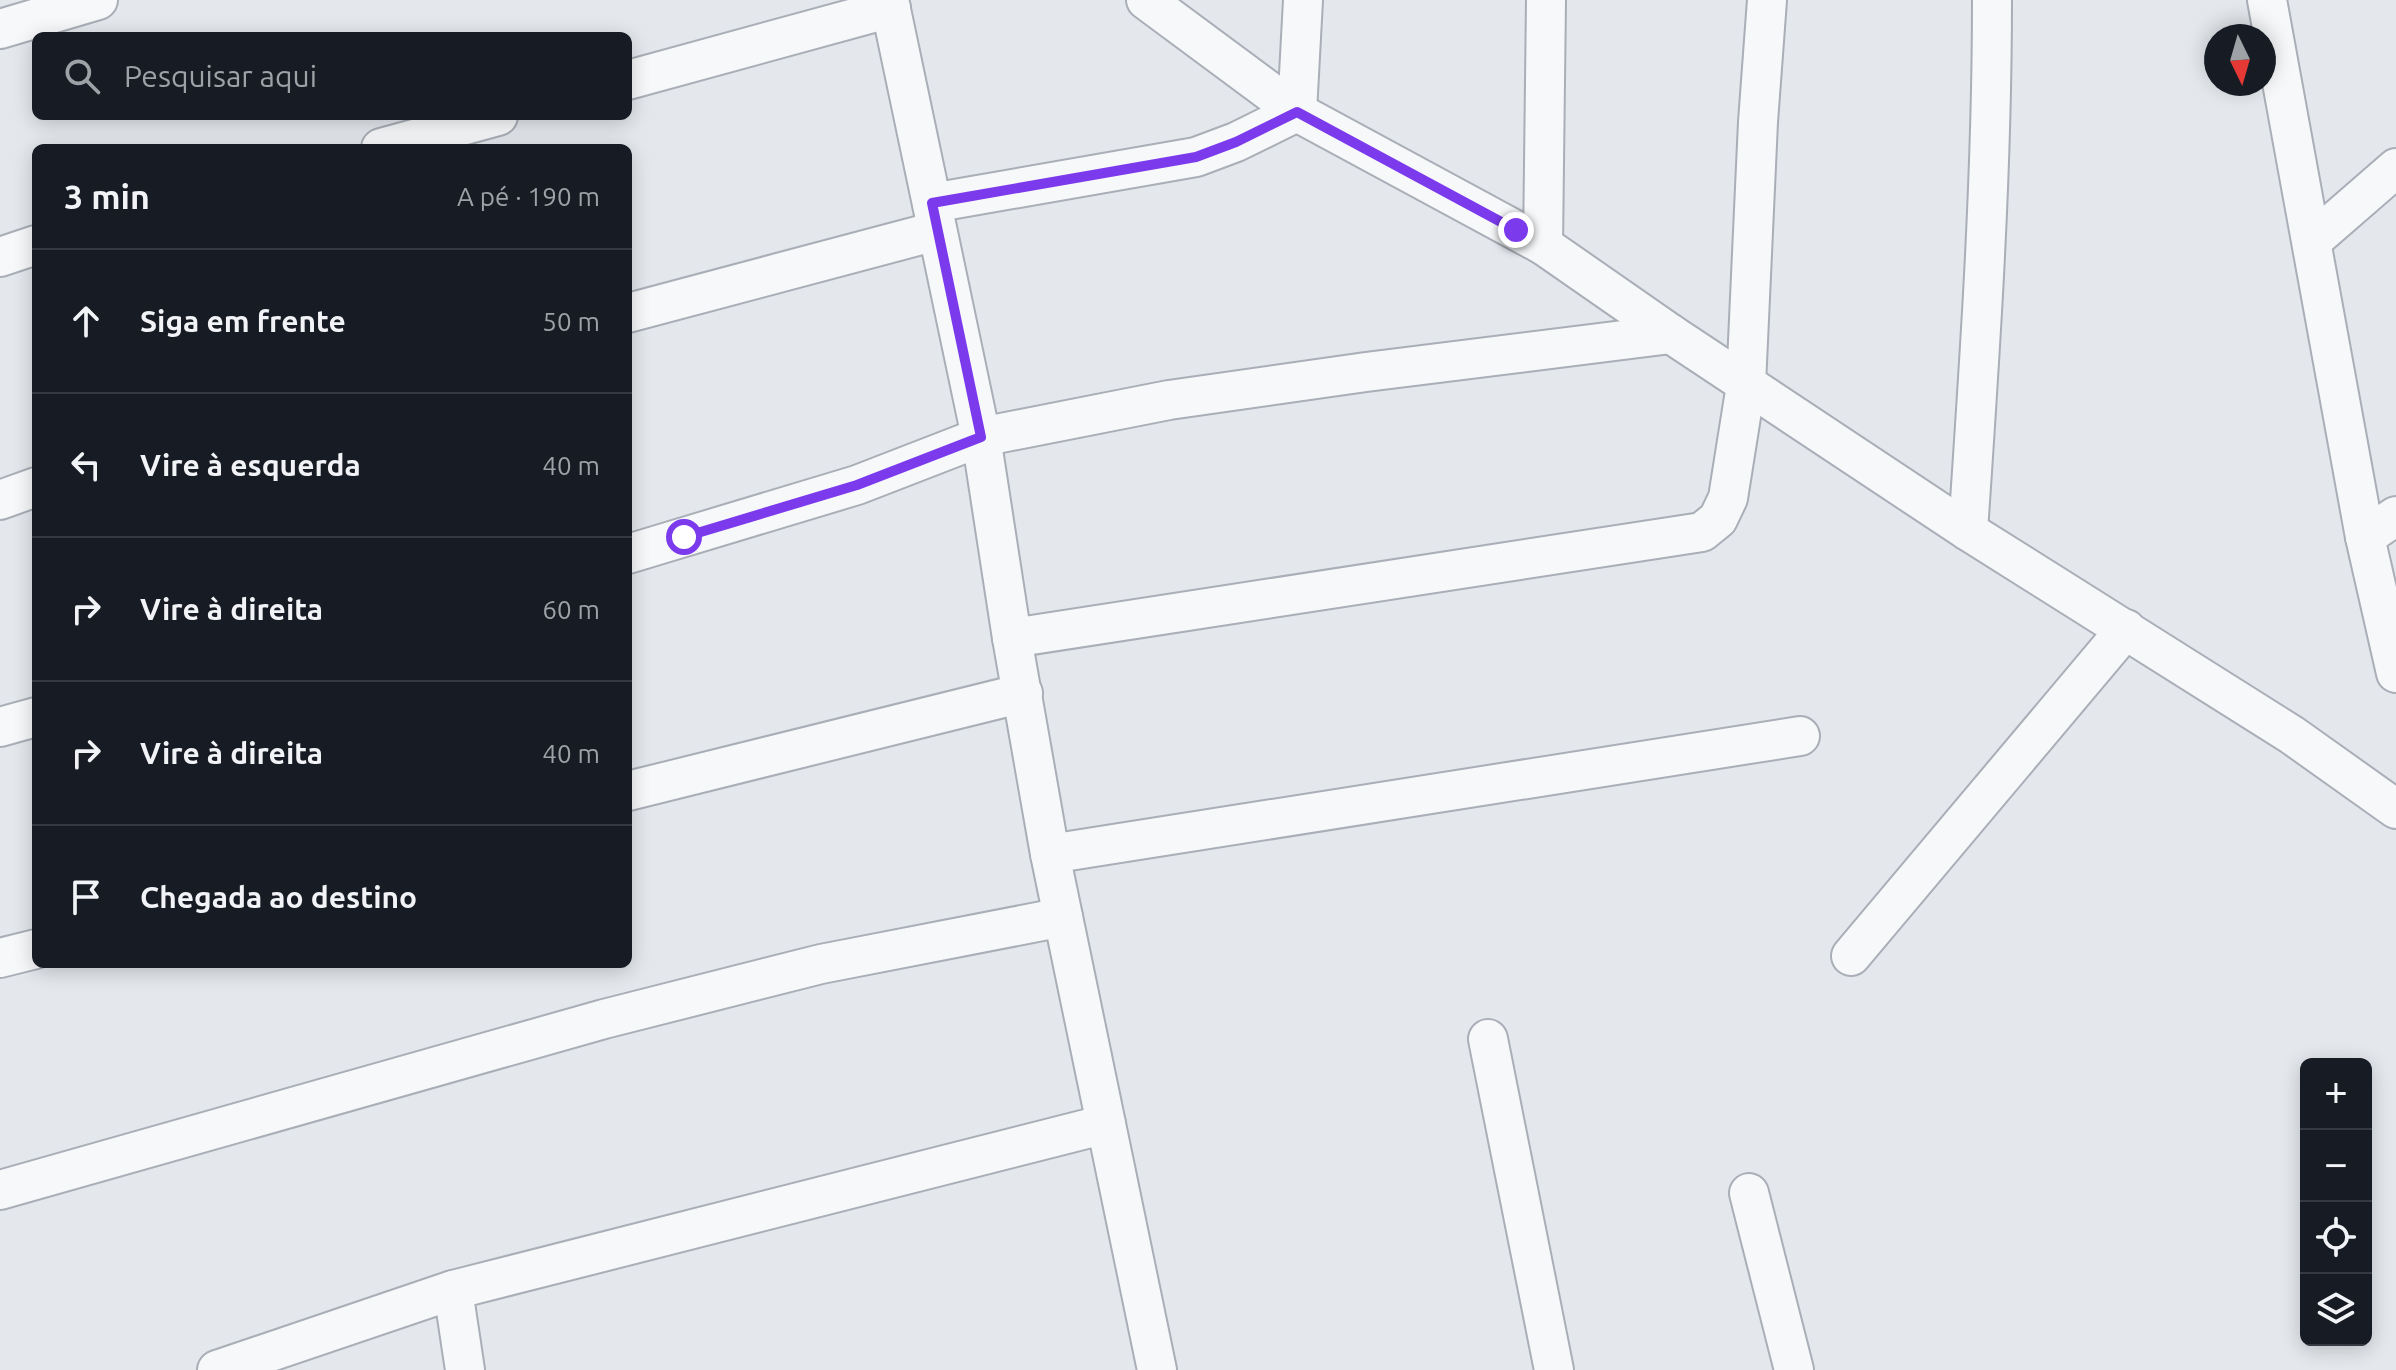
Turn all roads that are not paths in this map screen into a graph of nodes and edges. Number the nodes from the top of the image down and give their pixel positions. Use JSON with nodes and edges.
{"nodes":[{"id":1,"x":98,"y":0,"type":"edge"},
{"id":2,"x":1146,"y":0,"type":"edge"},
{"id":3,"x":1303,"y":0,"type":"edge"},
{"id":4,"x":1546,"y":0,"type":"edge"},
{"id":5,"x":1767,"y":0,"type":"edge"},
{"id":6,"x":1992,"y":0,"type":"edge"},
{"id":7,"x":2267,"y":0,"type":"edge"},
{"id":8,"x":890,"y":4,"type":"edge"},
{"id":9,"x":0,"y":29,"type":"edge"},
{"id":10,"x":632,"y":79,"type":"edge"},
{"id":11,"x":1297,"y":112,"type":"junction"},
{"id":12,"x":483,"y":120,"type":"edge"},
{"id":13,"x":396,"y":144,"type":"edge"},
{"id":14,"x":2396,"y":168,"type":"edge"},
{"id":15,"x":934,"y":217,"type":"junction"},
{"id":16,"x":2312,"y":241,"type":"junction"},
{"id":17,"x":1543,"y":245,"type":"junction"},
{"id":18,"x":32,"y":246,"type":"edge"},
{"id":19,"x":0,"y":257,"type":"edge"},
{"id":20,"x":632,"y":312,"type":"edge"},
{"id":21,"x":1671,"y":334,"type":"junction"},
{"id":22,"x":1746,"y":385,"type":"junction"},
{"id":23,"x":981,"y":437,"type":"junction"},
{"id":24,"x":32,"y":488,"type":"edge"},
{"id":25,"x":0,"y":500,"type":"edge"},
{"id":26,"x":2396,"y":516,"type":"edge"},
{"id":27,"x":1968,"y":531,"type":"junction"},
{"id":28,"x":2365,"y":537,"type":"junction"},
{"id":29,"x":632,"y":553,"type":"edge"},
{"id":30,"x":2126,"y":629,"type":"junction"},
{"id":31,"x":1012,"y":638,"type":"junction"},
{"id":32,"x":2396,"y":673,"type":"edge"},
{"id":33,"x":1023,"y":693,"type":"junction"},
{"id":34,"x":32,"y":718,"type":"edge"},
{"id":35,"x":0,"y":727,"type":"edge"},
{"id":36,"x":1800,"y":736,"type":"dead end"},
{"id":37,"x":632,"y":790,"type":"edge"},
{"id":38,"x":2396,"y":809,"type":"edge"},
{"id":39,"x":1050,"y":854,"type":"junction"},
{"id":40,"x":1063,"y":917,"type":"junction"},
{"id":41,"x":32,"y":950,"type":"edge"},
{"id":42,"x":1851,"y":956,"type":"dead end"},
{"id":43,"x":0,"y":958,"type":"edge"},
{"id":44,"x":1488,"y":1039,"type":"dead end"},
{"id":45,"x":1106,"y":1124,"type":"junction"},
{"id":46,"x":0,"y":1190,"type":"edge"},
{"id":47,"x":1749,"y":1193,"type":"dead end"},
{"id":48,"x":453,"y":1290,"type":"junction"},
{"id":49,"x":1149,"y":1368,"type":"edge"},
{"id":50,"x":217,"y":1370,"type":"edge"},
{"id":51,"x":465,"y":1370,"type":"edge"},
{"id":52,"x":1554,"y":1370,"type":"edge"},
{"id":53,"x":1794,"y":1370,"type":"edge"}],
"edges":[{"from":1,"to":9,"type":"street"},
{"from":2,"to":11,"type":"street"},
{"from":3,"to":11,"type":"street"},
{"from":4,"to":17,"type":"street"},
{"from":5,"to":22,"type":"street"},
{"from":6,"to":27,"type":"street"},
{"from":7,"to":16,"type":"street"},
{"from":8,"to":10,"type":"street"},
{"from":8,"to":15,"type":"street"},
{"from":11,"to":15,"type":"street"},
{"from":11,"to":17,"type":"street"},
{"from":12,"to":13,"type":"street"},
{"from":14,"to":16,"type":"street"},
{"from":15,"to":20,"type":"street"},
{"from":15,"to":23,"type":"street"},
{"from":16,"to":28,"type":"street"},
{"from":17,"to":21,"type":"street"},
{"from":18,"to":19,"type":"street"},
{"from":21,"to":22,"type":"street"},
{"from":21,"to":23,"type":"street"},
{"from":22,"to":27,"type":"street"},
{"from":22,"to":31,"type":"street"},
{"from":23,"to":29,"type":"street"},
{"from":23,"to":31,"type":"street"},
{"from":24,"to":25,"type":"street"},
{"from":26,"to":28,"type":"street"},
{"from":27,"to":30,"type":"street"},
{"from":28,"to":32,"type":"street"},
{"from":30,"to":38,"type":"street"},
{"from":30,"to":42,"type":"street"},
{"from":31,"to":33,"type":"street"},
{"from":33,"to":37,"type":"street"},
{"from":33,"to":39,"type":"street"},
{"from":34,"to":35,"type":"street"},
{"from":36,"to":39,"type":"street"},
{"from":39,"to":40,"type":"street"},
{"from":40,"to":45,"type":"street"},
{"from":40,"to":46,"type":"street"},
{"from":41,"to":43,"type":"street"},
{"from":44,"to":52,"type":"street"},
{"from":45,"to":48,"type":"street"},
{"from":45,"to":49,"type":"street"},
{"from":47,"to":53,"type":"street"},
{"from":48,"to":50,"type":"street"},
{"from":48,"to":51,"type":"street"}]}
